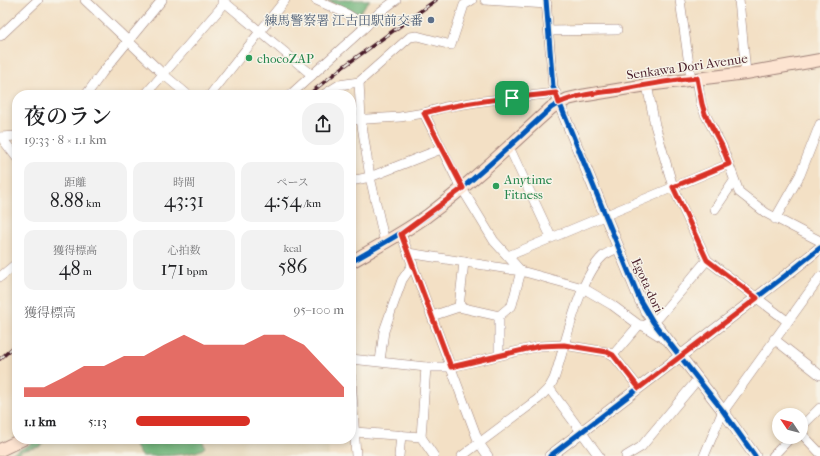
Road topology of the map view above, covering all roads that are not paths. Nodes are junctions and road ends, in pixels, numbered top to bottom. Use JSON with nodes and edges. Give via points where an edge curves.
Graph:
{"nodes":[{"id":1,"x":38,"y":0,"type":"edge"},
{"id":2,"x":85,"y":0,"type":"edge"},
{"id":3,"x":162,"y":0,"type":"edge"},
{"id":4,"x":285,"y":0,"type":"edge"},
{"id":5,"x":316,"y":0,"type":"edge"},
{"id":6,"x":396,"y":0,"type":"edge"},
{"id":7,"x":472,"y":0,"type":"edge"},
{"id":8,"x":485,"y":0,"type":"edge"},
{"id":9,"x":680,"y":0,"type":"edge"},
{"id":10,"x":739,"y":0,"type":"edge"},
{"id":11,"x":224,"y":2,"type":"edge"},
{"id":12,"x":547,"y":2,"type":"edge"},
{"id":13,"x":366,"y":26,"type":"junction"},
{"id":14,"x":617,"y":30,"type":"dead end"},
{"id":15,"x":549,"y":31,"type":"junction"},
{"id":16,"x":260,"y":32,"type":"junction"},
{"id":17,"x":0,"y":36,"type":"edge"},
{"id":18,"x":128,"y":41,"type":"junction"},
{"id":19,"x":820,"y":60,"type":"edge"},
{"id":20,"x":746,"y":73,"type":"junction"},
{"id":21,"x":163,"y":74,"type":"junction"},
{"id":22,"x":312,"y":75,"type":"junction"},
{"id":23,"x":694,"y":79,"type":"junction"},
{"id":24,"x":359,"y":82,"type":"junction"},
{"id":25,"x":647,"y":85,"type":"junction"},
{"id":26,"x":90,"y":90,"type":"edge"},
{"id":27,"x":149,"y":90,"type":"edge"},
{"id":28,"x":182,"y":90,"type":"edge"},
{"id":29,"x":214,"y":90,"type":"edge"},
{"id":30,"x":296,"y":90,"type":"edge"},
{"id":31,"x":331,"y":90,"type":"edge"},
{"id":32,"x":557,"y":98,"type":"junction"},
{"id":33,"x":424,"y":113,"type":"junction"},
{"id":34,"x":361,"y":119,"type":"junction"},
{"id":35,"x":356,"y":120,"type":"edge"},
{"id":36,"x":820,"y":124,"type":"edge"},
{"id":37,"x":12,"y":137,"type":"edge"},
{"id":38,"x":2,"y":140,"type":"edge"},
{"id":39,"x":509,"y":147,"type":"junction"},
{"id":40,"x":441,"y":149,"type":"junction"},
{"id":41,"x":12,"y":152,"type":"edge"},
{"id":42,"x":729,"y":164,"type":"junction"},
{"id":43,"x":370,"y":177,"type":"junction"},
{"id":44,"x":356,"y":180,"type":"edge"},
{"id":45,"x":734,"y":180,"type":"junction"},
{"id":46,"x":673,"y":187,"type":"junction"},
{"id":47,"x":463,"y":188,"type":"junction"},
{"id":48,"x":715,"y":209,"type":"dead end"},
{"id":49,"x":606,"y":216,"type":"junction"},
{"id":50,"x":775,"y":219,"type":"junction"},
{"id":51,"x":401,"y":234,"type":"junction"},
{"id":52,"x":551,"y":237,"type":"junction"},
{"id":53,"x":820,"y":241,"type":"edge"},
{"id":54,"x":385,"y":243,"type":"junction"},
{"id":55,"x":619,"y":247,"type":"junction"},
{"id":56,"x":820,"y":248,"type":"edge"},
{"id":57,"x":408,"y":253,"type":"junction"},
{"id":58,"x":508,"y":256,"type":"junction"},
{"id":59,"x":356,"y":259,"type":"edge"},
{"id":60,"x":707,"y":260,"type":"junction"},
{"id":61,"x":464,"y":262,"type":"junction"},
{"id":62,"x":412,"y":264,"type":"junction"},
{"id":63,"x":12,"y":267,"type":"edge"},
{"id":64,"x":521,"y":271,"type":"junction"},
{"id":65,"x":0,"y":277,"type":"edge"},
{"id":66,"x":819,"y":280,"type":"edge"},
{"id":67,"x":583,"y":288,"type":"junction"},
{"id":68,"x":757,"y":298,"type":"junction"},
{"id":69,"x":459,"y":307,"type":"junction"},
{"id":70,"x":432,"y":316,"type":"junction"},
{"id":71,"x":499,"y":316,"type":"junction"},
{"id":72,"x":787,"y":321,"type":"junction"},
{"id":73,"x":645,"y":324,"type":"junction"},
{"id":74,"x":774,"y":339,"type":"junction"},
{"id":75,"x":564,"y":345,"type":"junction"},
{"id":76,"x":499,"y":355,"type":"junction"},
{"id":77,"x":613,"y":355,"type":"junction"},
{"id":78,"x":681,"y":356,"type":"junction"},
{"id":79,"x":356,"y":360,"type":"edge"},
{"id":80,"x":380,"y":362,"type":"junction"},
{"id":81,"x":426,"y":367,"type":"junction"},
{"id":82,"x":451,"y":367,"type":"junction"},
{"id":83,"x":820,"y":375,"type":"edge"},
{"id":84,"x":698,"y":379,"type":"junction"},
{"id":85,"x":548,"y":388,"type":"junction"},
{"id":86,"x":639,"y":388,"type":"junction"},
{"id":87,"x":820,"y":408,"type":"edge"},
{"id":88,"x":723,"y":411,"type":"junction"},
{"id":89,"x":808,"y":420,"type":"edge"},
{"id":90,"x":356,"y":432,"type":"edge"},
{"id":91,"x":581,"y":432,"type":"junction"},
{"id":92,"x":401,"y":435,"type":"junction"},
{"id":93,"x":421,"y":437,"type":"junction"},
{"id":94,"x":808,"y":440,"type":"edge"},
{"id":95,"x":479,"y":443,"type":"junction"},
{"id":96,"x":13,"y":444,"type":"edge"},
{"id":97,"x":356,"y":444,"type":"edge"},
{"id":98,"x":784,"y":444,"type":"edge"},
{"id":99,"x":0,"y":450,"type":"edge"},
{"id":100,"x":820,"y":453,"type":"edge"},
{"id":101,"x":356,"y":456,"type":"edge"},
{"id":102,"x":399,"y":456,"type":"edge"},
{"id":103,"x":434,"y":456,"type":"edge"},
{"id":104,"x":462,"y":456,"type":"edge"},
{"id":105,"x":488,"y":456,"type":"edge"},
{"id":106,"x":550,"y":456,"type":"edge"},
{"id":107,"x":599,"y":456,"type":"edge"},
{"id":108,"x":626,"y":456,"type":"edge"},
{"id":109,"x":704,"y":456,"type":"edge"},
{"id":110,"x":755,"y":456,"type":"edge"},
{"id":111,"x":773,"y":456,"type":"edge"}],
"edges":[{"from":1,"to":17,"type":"street"},
{"from":2,"to":18,"type":"street"},
{"from":3,"to":18,"type":"street"},
{"from":4,"to":16,"type":"street"},
{"from":5,"to":13,"type":"street"},
{"from":6,"to":13,"type":"street"},
{"from":7,"to":24,"type":"street","via":[[464,5],[451,45],[417,36],[410,38]]},
{"from":8,"to":12,"type":"street"},
{"from":9,"to":23,"type":"street"},
{"from":10,"to":20,"type":"street"},
{"from":11,"to":16,"type":"street"},
{"from":11,"to":21,"type":"street"},
{"from":12,"to":15,"type":"street"},
{"from":13,"to":22,"type":"street"},
{"from":14,"to":15,"type":"street"},
{"from":15,"to":32,"type":"street","via":[[553,87]]},
{"from":16,"to":22,"type":"street"},
{"from":16,"to":29,"type":"street"},
{"from":18,"to":21,"type":"street"},
{"from":18,"to":26,"type":"street"},
{"from":19,"to":20,"type":"main road","name":"Senkawa Dori Avenue"},
{"from":20,"to":23,"type":"main road","name":"Senkawa Dori Avenue"},
{"from":21,"to":27,"type":"street"},
{"from":21,"to":28,"type":"street"},
{"from":22,"to":30,"type":"street"},
{"from":23,"to":25,"type":"main road","name":"Senkawa Dori Avenue"},
{"from":23,"to":42,"type":"street","via":[[705,114]]},
{"from":24,"to":31,"type":"street","via":[[339,85]]},
{"from":24,"to":34,"type":"street"},
{"from":25,"to":32,"type":"main road","name":"Senkawa Dori Avenue","via":[[568,99]]},
{"from":25,"to":46,"type":"street","via":[[655,125]]},
{"from":32,"to":33,"type":"street","via":[[483,101]]},
{"from":32,"to":39,"type":"main road","name":"Senkawa Dori Avenue","via":[[551,108]]},
{"from":32,"to":49,"type":"street","name":"Egota-dori"},
{"from":33,"to":34,"type":"street"},
{"from":33,"to":40,"type":"street"},
{"from":34,"to":35,"type":"street"},
{"from":34,"to":43,"type":"street"},
{"from":36,"to":50,"type":"street","via":[[800,175]]},
{"from":37,"to":38,"type":"street"},
{"from":38,"to":41,"type":"street"},
{"from":39,"to":47,"type":"main road","name":"Senkawa Dori Avenue"},
{"from":39,"to":52,"type":"street"},
{"from":40,"to":43,"type":"street"},
{"from":40,"to":47,"type":"street"},
{"from":42,"to":45,"type":"street"},
{"from":42,"to":46,"type":"street"},
{"from":43,"to":44,"type":"street"},
{"from":43,"to":54,"type":"street"},
{"from":45,"to":48,"type":"street"},
{"from":45,"to":50,"type":"street","via":[[739,192]]},
{"from":46,"to":49,"type":"street"},
{"from":46,"to":60,"type":"street"},
{"from":47,"to":51,"type":"main road","name":"Senkawa Dori Avenue"},
{"from":47,"to":58,"type":"street","via":[[494,241]]},
{"from":49,"to":52,"type":"street"},
{"from":49,"to":55,"type":"street","name":"Egota-dori"},
{"from":50,"to":53,"type":"street"},
{"from":51,"to":54,"type":"main road","name":"Senkawa Dori Avenue"},
{"from":51,"to":57,"type":"street"},
{"from":52,"to":58,"type":"street"},
{"from":54,"to":59,"type":"main road","name":"Senkawa Dori Avenue"},
{"from":55,"to":67,"type":"street","via":[[603,256],[592,269]]},
{"from":55,"to":73,"type":"street","name":"Egota-dori","via":[[640,300]]},
{"from":56,"to":68,"type":"street"},
{"from":57,"to":61,"type":"street"},
{"from":57,"to":62,"type":"street"},
{"from":58,"to":64,"type":"street"},
{"from":60,"to":68,"type":"street"},
{"from":60,"to":73,"type":"street","via":[[659,317]]},
{"from":61,"to":64,"type":"street"},
{"from":61,"to":69,"type":"street"},
{"from":62,"to":70,"type":"street"},
{"from":62,"to":80,"type":"street","via":[[402,280],[384,331]]},
{"from":63,"to":65,"type":"street"},
{"from":64,"to":67,"type":"street"},
{"from":64,"to":71,"type":"street","via":[[512,305]]},
{"from":66,"to":72,"type":"street"},
{"from":67,"to":73,"type":"street"},
{"from":67,"to":75,"type":"street"},
{"from":68,"to":72,"type":"street"},
{"from":68,"to":78,"type":"street"},
{"from":69,"to":70,"type":"street"},
{"from":69,"to":71,"type":"street"},
{"from":70,"to":82,"type":"street"},
{"from":71,"to":76,"type":"street"},
{"from":72,"to":74,"type":"street"},
{"from":73,"to":77,"type":"street"},
{"from":73,"to":78,"type":"street","name":"Egota-dori","via":[[668,341]]},
{"from":74,"to":83,"type":"street"},
{"from":74,"to":88,"type":"street"},
{"from":75,"to":76,"type":"street","via":[[540,346]]},
{"from":75,"to":77,"type":"street"},
{"from":75,"to":85,"type":"street","via":[[554,379]]},
{"from":76,"to":82,"type":"street"},
{"from":77,"to":86,"type":"street"},
{"from":78,"to":84,"type":"street","name":"Egota-dori"},
{"from":78,"to":86,"type":"street"},
{"from":79,"to":80,"type":"street"},
{"from":80,"to":81,"type":"street"},
{"from":81,"to":82,"type":"street"},
{"from":81,"to":93,"type":"street"},
{"from":82,"to":95,"type":"street"},
{"from":84,"to":88,"type":"street","name":"Egota-dori"},
{"from":84,"to":108,"type":"street","via":[[642,447]]},
{"from":85,"to":91,"type":"street"},
{"from":85,"to":95,"type":"street","via":[[538,399]]},
{"from":86,"to":91,"type":"street"},
{"from":87,"to":89,"type":"street"},
{"from":88,"to":109,"type":"street"},
{"from":88,"to":110,"type":"street","name":"Egota-dori"},
{"from":90,"to":92,"type":"street"},
{"from":91,"to":106,"type":"street"},
{"from":91,"to":107,"type":"street"},
{"from":92,"to":93,"type":"street"},
{"from":92,"to":102,"type":"street"},
{"from":93,"to":103,"type":"street"},
{"from":94,"to":100,"type":"street"},
{"from":95,"to":104,"type":"street"},
{"from":95,"to":105,"type":"street"},
{"from":96,"to":99,"type":"main road"},
{"from":97,"to":101,"type":"street"},
{"from":98,"to":111,"type":"street"}]}
